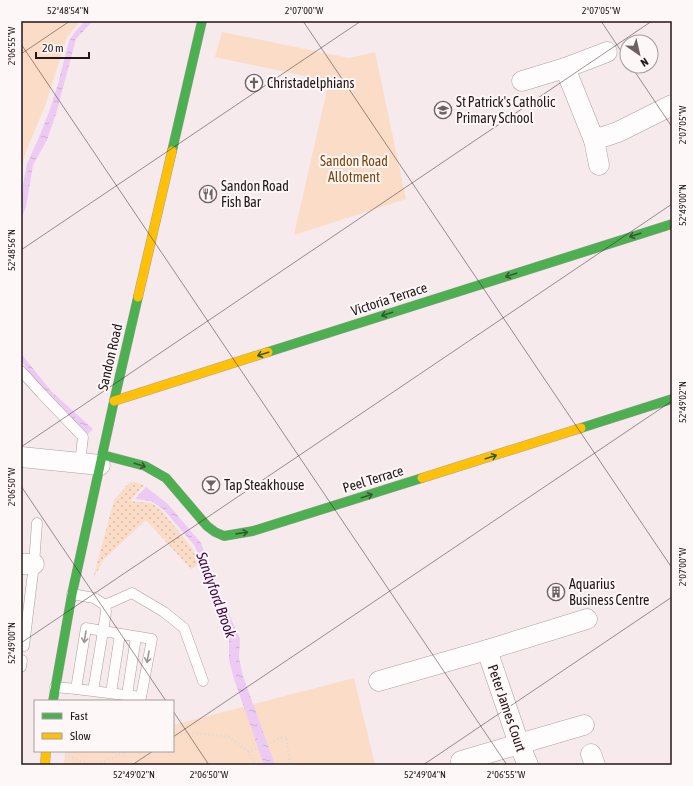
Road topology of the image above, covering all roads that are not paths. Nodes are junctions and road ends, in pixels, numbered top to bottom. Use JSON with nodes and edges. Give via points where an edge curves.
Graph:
{"nodes":[{"id":1,"x":202,"y":21,"type":"edge"},
{"id":2,"x":608,"y":52,"type":"dead end"},
{"id":3,"x":565,"y":68,"type":"junction"},
{"id":4,"x":522,"y":81,"type":"dead end"},
{"id":5,"x":672,"y":105,"type":"edge"},
{"id":6,"x":594,"y":140,"type":"junction"},
{"id":7,"x":598,"y":165,"type":"dead end"},
{"id":8,"x":672,"y":224,"type":"edge"},
{"id":9,"x":21,"y":371,"type":"edge"},
{"id":10,"x":672,"y":399,"type":"edge"},
{"id":11,"x":114,"y":401,"type":"junction"},
{"id":12,"x":21,"y":457,"type":"edge"},
{"id":13,"x":102,"y":460,"type":"junction"},
{"id":14,"x":80,"y":463,"type":"junction"},
{"id":15,"x":37,"y":523,"type":"dead end"},
{"id":16,"x":27,"y":564,"type":"edge"},
{"id":17,"x":72,"y":594,"type":"junction"},
{"id":18,"x":105,"y":605,"type":"junction"},
{"id":19,"x":587,"y":619,"type":"dead end"},
{"id":20,"x":104,"y":631,"type":"junction"},
{"id":21,"x":120,"y":634,"type":"junction"},
{"id":22,"x":136,"y":637,"type":"junction"},
{"id":23,"x":24,"y":646,"type":"dead end"},
{"id":24,"x":487,"y":650,"type":"junction"},
{"id":25,"x":203,"y":681,"type":"dead end"},
{"id":26,"x":379,"y":681,"type":"dead end"},
{"id":27,"x":55,"y":687,"type":"junction"},
{"id":28,"x":76,"y":689,"type":"junction"},
{"id":29,"x":111,"y":693,"type":"junction"},
{"id":30,"x":91,"y":694,"type":"edge"},
{"id":31,"x":127,"y":695,"type":"junction"},
{"id":32,"x":141,"y":699,"type":"edge"},
{"id":33,"x":53,"y":700,"type":"edge"},
{"id":34,"x":584,"y":725,"type":"dead end"},
{"id":35,"x":519,"y":744,"type":"junction"},
{"id":36,"x":46,"y":752,"type":"edge"},
{"id":37,"x":461,"y":761,"type":"dead end"},
{"id":38,"x":45,"y":765,"type":"edge"},
{"id":39,"x":528,"y":765,"type":"edge"}],
"edges":[{"from":1,"to":11,"type":"street","name":"Sandon Road"},
{"from":2,"to":3,"type":"street"},
{"from":3,"to":4,"type":"street"},
{"from":3,"to":6,"type":"street"},
{"from":5,"to":6,"type":"street","via":[[618,132]]},
{"from":6,"to":7,"type":"street"},
{"from":8,"to":11,"type":"street","name":"Victoria Terrace","one_way":true},
{"from":9,"to":14,"type":"lane","via":[[83,437]]},
{"from":13,"to":10,"type":"street","name":"Peel Terrace","one_way":true,"via":[[145,466],[166,478],[207,526],[224,536],[253,531]]},
{"from":11,"to":13,"type":"street","name":"Sandon Road"},
{"from":12,"to":14,"type":"street"},
{"from":13,"to":14,"type":"street"},
{"from":13,"to":17,"type":"street","name":"Sandon Road"},
{"from":15,"to":16,"type":"lane"},
{"from":16,"to":23,"type":"lane"},
{"from":17,"to":18,"type":"lane","via":[[94,598]]},
{"from":17,"to":27,"type":"street","name":"Sandon Road"},
{"from":18,"to":20,"type":"lane"},
{"from":18,"to":25,"type":"lane","via":[[132,592],[164,612],[184,628]]},
{"from":19,"to":24,"type":"street"},
{"from":20,"to":21,"type":"lane"},
{"from":20,"to":28,"type":"lane","one_way":true,"via":[[86,628]]},
{"from":20,"to":30,"type":"lane"},
{"from":21,"to":22,"type":"lane"},
{"from":21,"to":29,"type":"lane"},
{"from":22,"to":31,"type":"lane"},
{"from":22,"to":32,"type":"lane","one_way":true,"via":[[152,639]]},
{"from":24,"to":26,"type":"street"},
{"from":24,"to":35,"type":"street","name":"Peter James Court"},
{"from":27,"to":28,"type":"lane"},
{"from":27,"to":33,"type":"street","name":"Sandon Road"},
{"from":28,"to":30,"type":"lane"},
{"from":29,"to":30,"type":"lane"},
{"from":29,"to":31,"type":"lane"},
{"from":31,"to":32,"type":"lane"},
{"from":34,"to":35,"type":"street"},
{"from":35,"to":37,"type":"street"},
{"from":35,"to":39,"type":"street","name":"Peter James Court"},
{"from":36,"to":38,"type":"street"}]}
